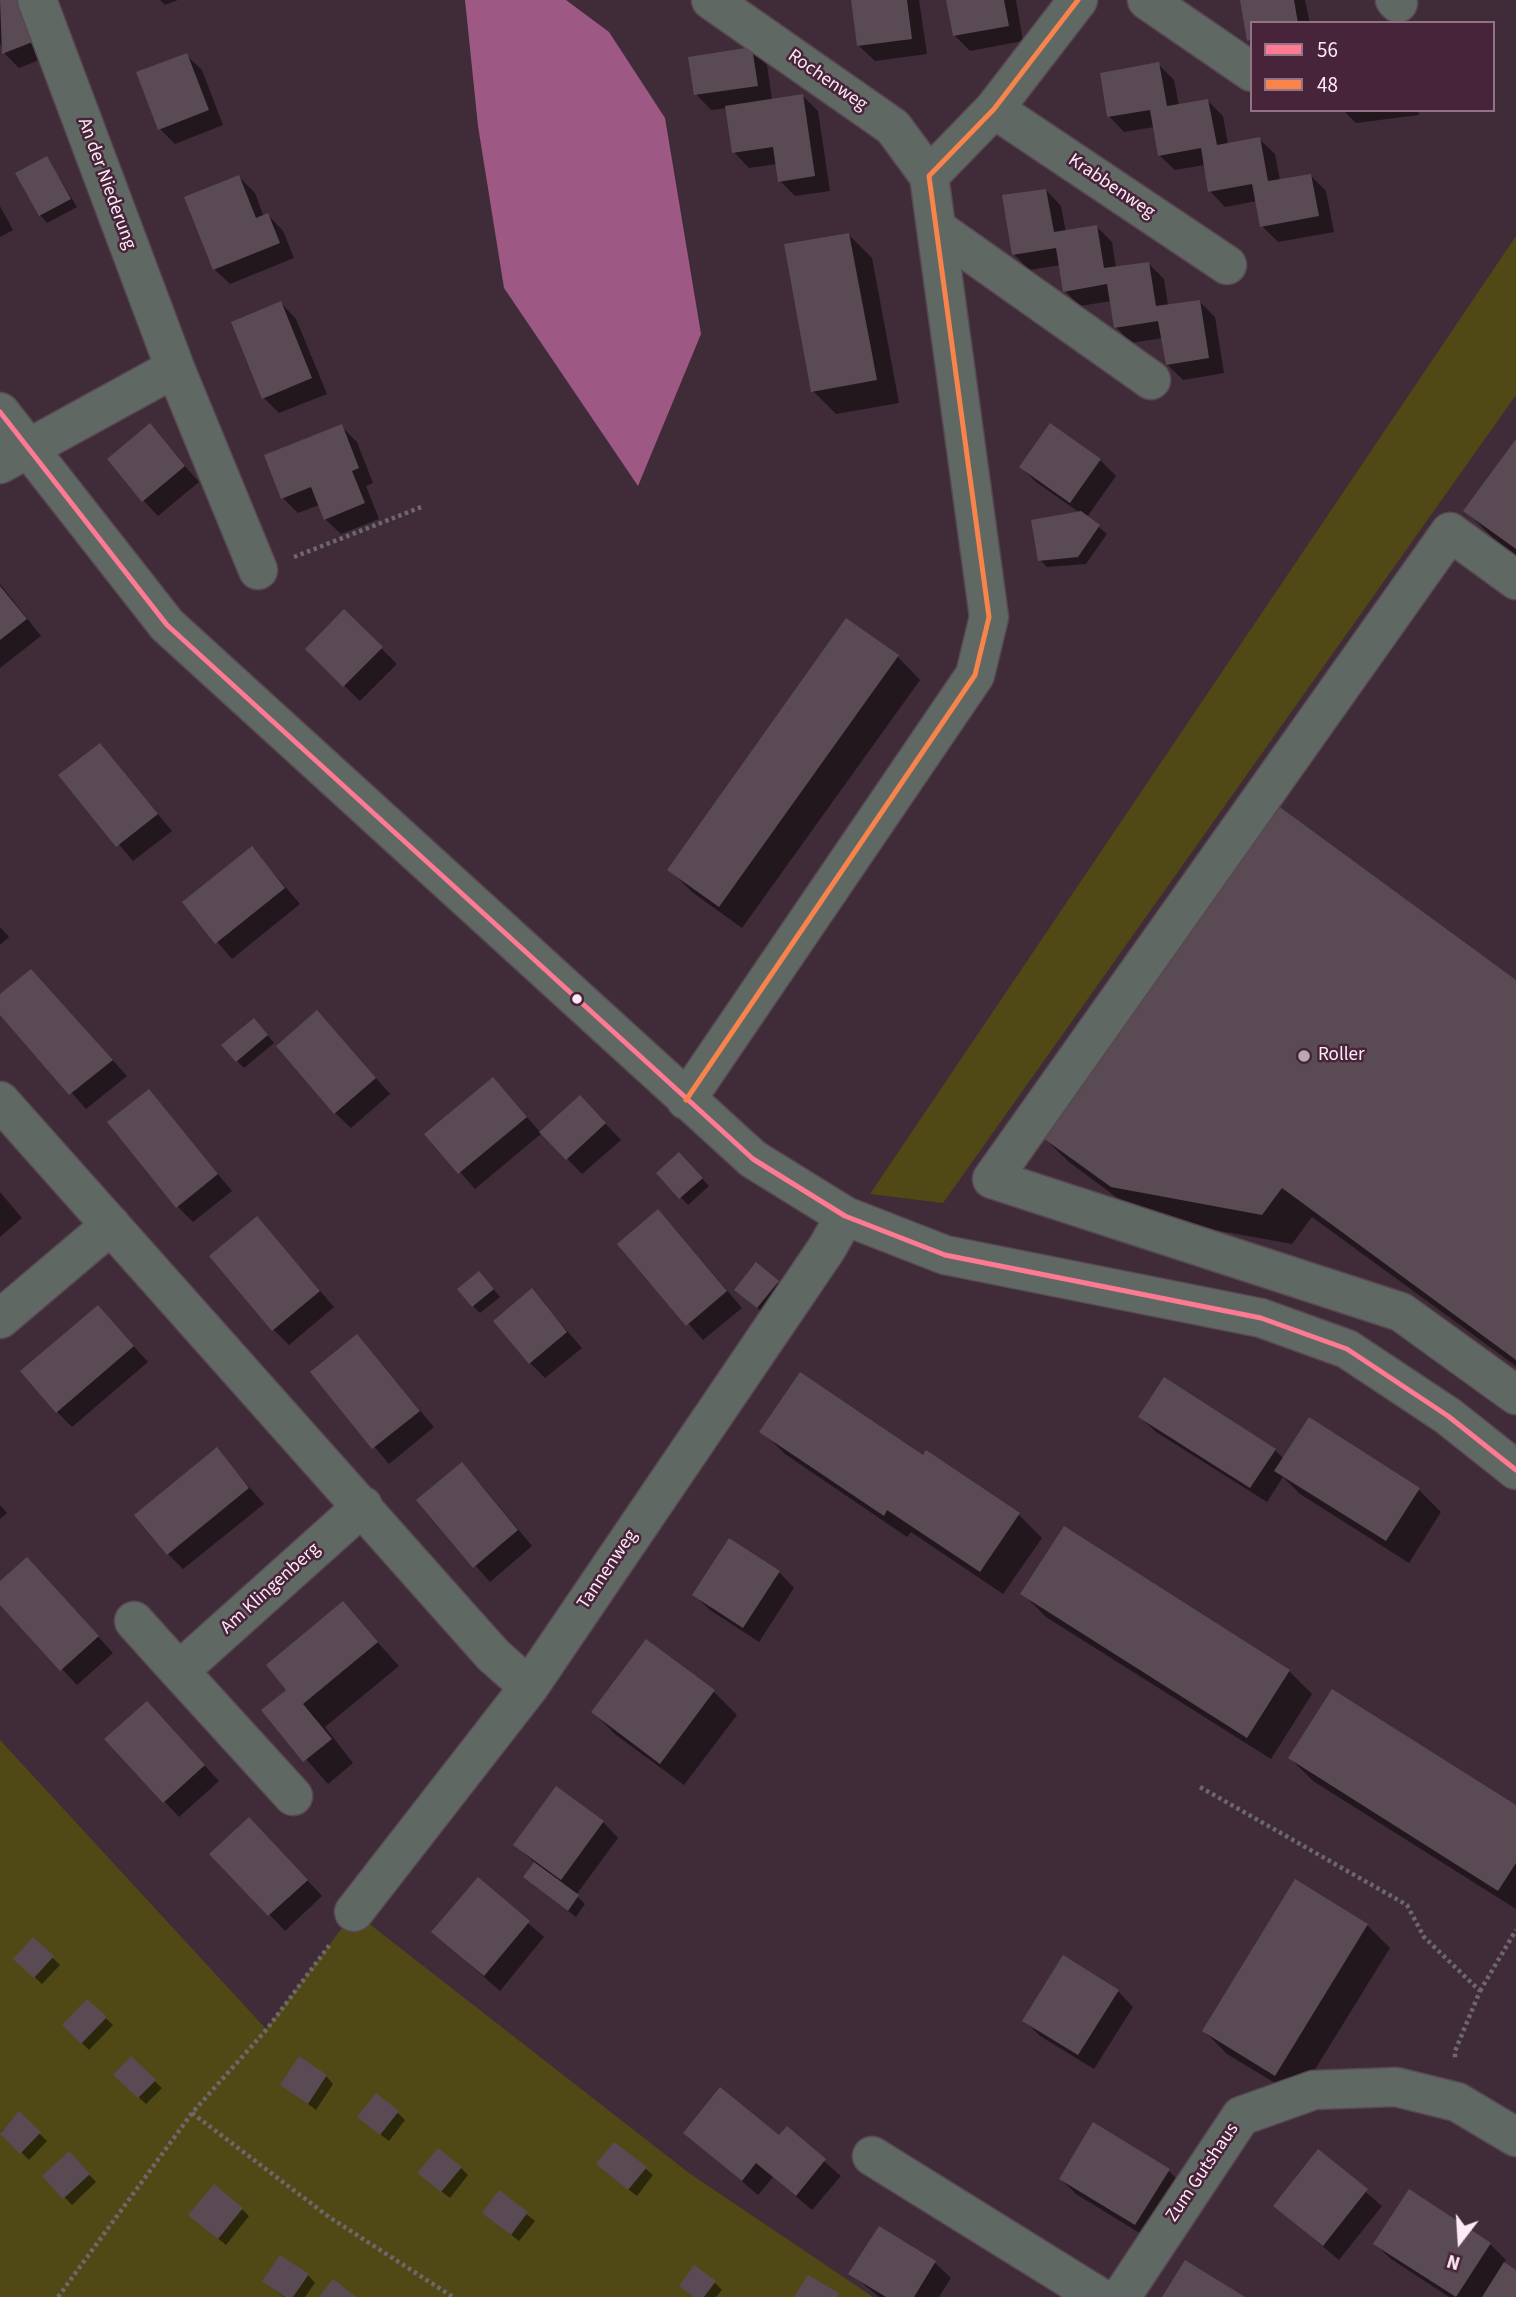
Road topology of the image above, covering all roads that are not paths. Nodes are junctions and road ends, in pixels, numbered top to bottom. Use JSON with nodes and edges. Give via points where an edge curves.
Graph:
{"nodes":[{"id":1,"x":37,"y":0,"type":"edge"},
{"id":2,"x":710,"y":0,"type":"edge"},
{"id":3,"x":1078,"y":0,"type":"edge"},
{"id":4,"x":1147,"y":0,"type":"edge"},
{"id":5,"x":1250,"y":71,"type":"edge"},
{"id":6,"x":994,"y":109,"type":"junction"},
{"id":7,"x":929,"y":177,"type":"junction"},
{"id":8,"x":936,"y":228,"type":"junction"},
{"id":9,"x":1227,"y":265,"type":"dead end"},
{"id":10,"x":175,"y":368,"type":"junction"},
{"id":11,"x":1151,"y":380,"type":"dead end"},
{"id":12,"x":0,"y":412,"type":"edge"},
{"id":13,"x":14,"y":457,"type":"edge"},
{"id":14,"x":258,"y":570,"type":"road end"},
{"id":15,"x":1516,"y":580,"type":"edge"},
{"id":16,"x":686,"y":1100,"type":"junction"},
{"id":17,"x":0,"y":1101,"type":"edge"},
{"id":18,"x":845,"y":1216,"type":"junction"},
{"id":19,"x":111,"y":1225,"type":"junction"},
{"id":20,"x":0,"y":1319,"type":"edge"},
{"id":21,"x":1516,"y":1395,"type":"edge"},
{"id":22,"x":1516,"y":1470,"type":"edge"},
{"id":23,"x":362,"y":1506,"type":"junction"},
{"id":24,"x":134,"y":1621,"type":"dead end"},
{"id":25,"x":179,"y":1671,"type":"junction"},
{"id":26,"x":529,"y":1687,"type":"junction"},
{"id":27,"x":293,"y":1796,"type":"dead end"},
{"id":28,"x":354,"y":1912,"type":"road end"},
{"id":29,"x":1516,"y":2137,"type":"edge"},
{"id":30,"x":872,"y":2156,"type":"dead end"},
{"id":31,"x":1099,"y":2297,"type":"edge"},
{"id":32,"x":1121,"y":2297,"type":"edge"}],
"edges":[{"from":1,"to":10,"type":"street","name":"An der Niederung"},
{"from":2,"to":7,"type":"street","name":"Rochenweg","via":[[893,127]]},
{"from":3,"to":6,"type":"street"},
{"from":4,"to":5,"type":"street"},
{"from":6,"to":7,"type":"street"},
{"from":6,"to":9,"type":"street","name":"Krabbenweg"},
{"from":7,"to":8,"type":"street"},
{"from":8,"to":11,"type":"street"},
{"from":8,"to":16,"type":"street","via":[[989,617],[975,675]]},
{"from":10,"to":13,"type":"street"},
{"from":10,"to":14,"type":"street","name":"An der Niederung"},
{"from":12,"to":13,"type":"street"},
{"from":13,"to":16,"type":"street","via":[[167,625]]},
{"from":15,"to":21,"type":"street","via":[[1450,532],[992,1179],[1401,1312]]},
{"from":16,"to":18,"type":"street","via":[[752,1159]]},
{"from":17,"to":19,"type":"street"},
{"from":18,"to":22,"type":"street","via":[[946,1255],[1262,1318],[1348,1349],[1448,1416]]},
{"from":18,"to":26,"type":"street","name":"Tannenweg"},
{"from":19,"to":20,"type":"street"},
{"from":19,"to":23,"type":"street"},
{"from":23,"to":25,"type":"street","name":"Am Klingenberg"},
{"from":23,"to":26,"type":"street","via":[[493,1655]]},
{"from":24,"to":25,"type":"street"},
{"from":25,"to":27,"type":"street"},
{"from":26,"to":28,"type":"street","name":"Tannenweg"},
{"from":29,"to":32,"type":"street","name":"Zum Gutshaus","via":[[1457,2102],[1396,2087],[1314,2090],[1241,2116]]},
{"from":30,"to":31,"type":"street"}]}
